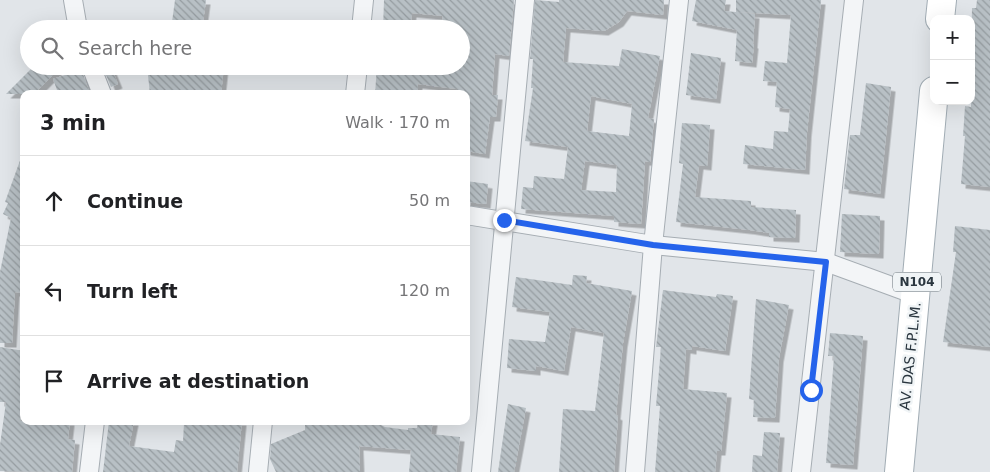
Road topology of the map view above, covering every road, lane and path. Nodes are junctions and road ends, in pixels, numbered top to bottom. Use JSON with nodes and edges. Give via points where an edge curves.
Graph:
{"nodes":[{"id":1,"x":73,"y":0,"type":"edge"},
{"id":2,"x":364,"y":0,"type":"edge"},
{"id":3,"x":525,"y":0,"type":"edge"},
{"id":4,"x":679,"y":0,"type":"edge"},
{"id":5,"x":854,"y":0,"type":"edge"},
{"id":6,"x":942,"y":0,"type":"edge"},
{"id":7,"x":940,"y":15,"type":"edge"},
{"id":8,"x":76,"y":20,"type":"edge"},
{"id":9,"x":362,"y":20,"type":"edge"},
{"id":10,"x":95,"y":75,"type":"edge"},
{"id":11,"x":357,"y":75,"type":"edge"},
{"id":12,"x":100,"y":90,"type":"edge"},
{"id":13,"x":355,"y":90,"type":"edge"},
{"id":14,"x":933,"y":105,"type":"edge"},
{"id":15,"x":470,"y":216,"type":"edge"},
{"id":16,"x":504,"y":220,"type":"junction"},
{"id":17,"x":653,"y":245,"type":"junction"},
{"id":18,"x":826,"y":262,"type":"junction"},
{"id":19,"x":916,"y":295,"type":"junction"},
{"id":20,"x":95,"y":425,"type":"edge"},
{"id":21,"x":264,"y":425,"type":"edge"},
{"id":22,"x":89,"y":472,"type":"edge"},
{"id":23,"x":258,"y":472,"type":"edge"},
{"id":24,"x":481,"y":472,"type":"edge"},
{"id":25,"x":635,"y":472,"type":"edge"},
{"id":26,"x":801,"y":472,"type":"edge"},
{"id":27,"x":898,"y":472,"type":"edge"}],
"edges":[{"from":1,"to":8,"type":"street"},
{"from":2,"to":9,"type":"street"},
{"from":3,"to":16,"type":"street"},
{"from":4,"to":17,"type":"street"},
{"from":5,"to":18,"type":"street"},
{"from":6,"to":7,"type":"main road"},
{"from":10,"to":12,"type":"street"},
{"from":11,"to":13,"type":"street"},
{"from":14,"to":19,"type":"main road","name":"AV. DAS F.P.L.M.","number":"N104"},
{"from":15,"to":16,"type":"street"},
{"from":16,"to":17,"type":"street"},
{"from":16,"to":24,"type":"street"},
{"from":17,"to":18,"type":"street"},
{"from":17,"to":25,"type":"street"},
{"from":18,"to":19,"type":"street"},
{"from":18,"to":26,"type":"street"},
{"from":19,"to":27,"type":"main road","name":"AV. DAS F.P.L.M.","number":"N104"},
{"from":20,"to":22,"type":"street"},
{"from":21,"to":23,"type":"street"}]}
